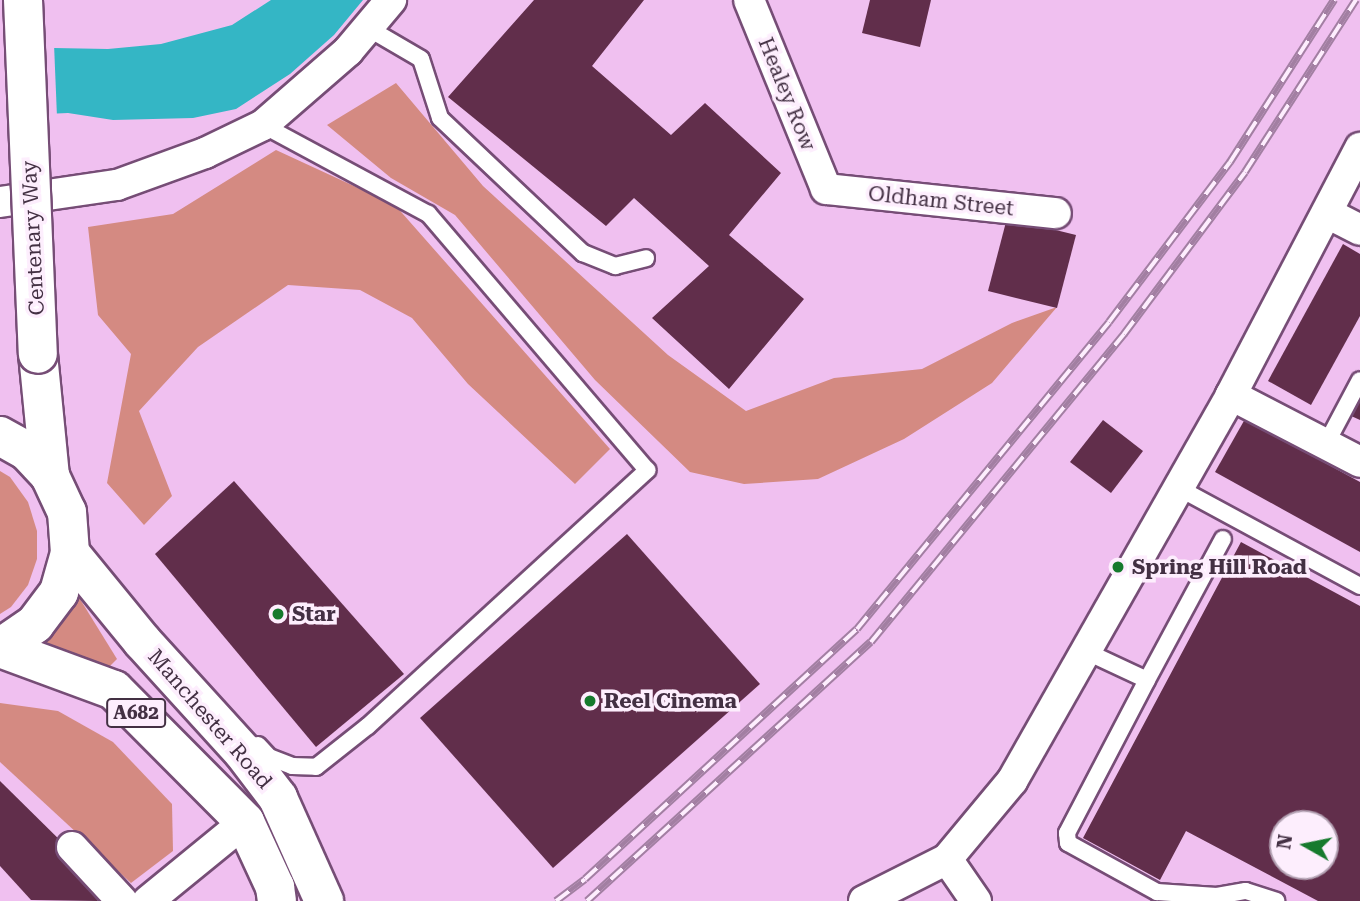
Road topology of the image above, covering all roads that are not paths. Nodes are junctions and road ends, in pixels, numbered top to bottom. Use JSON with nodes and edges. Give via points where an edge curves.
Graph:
{"nodes":[{"id":1,"x":23,"y":0,"type":"edge"},
{"id":2,"x":391,"y":0,"type":"edge"},
{"id":3,"x":749,"y":0,"type":"edge"},
{"id":4,"x":368,"y":28,"type":"junction"},
{"id":5,"x":263,"y":125,"type":"junction"},
{"id":6,"x":1360,"y":148,"type":"edge"},
{"id":7,"x":826,"y":189,"type":"joint"},
{"id":8,"x":0,"y":202,"type":"edge"},
{"id":9,"x":1056,"y":213,"type":"dead end"},
{"id":10,"x":1327,"y":213,"type":"junction"},
{"id":11,"x":1360,"y":230,"type":"edge"},
{"id":12,"x":646,"y":258,"type":"dead end"},
{"id":13,"x":1360,"y":380,"type":"edge"},
{"id":14,"x":1231,"y":395,"type":"junction"},
{"id":15,"x":0,"y":436,"type":"edge"},
{"id":16,"x":1326,"y":444,"type":"junction"},
{"id":17,"x":1360,"y":462,"type":"edge"},
{"id":18,"x":50,"y":476,"type":"junction"},
{"id":19,"x":1177,"y":487,"type":"junction"},
{"id":20,"x":1223,"y":539,"type":"dead end"},
{"id":21,"x":70,"y":553,"type":"junction"},
{"id":22,"x":1360,"y":586,"type":"edge"},
{"id":23,"x":0,"y":648,"type":"edge"},
{"id":24,"x":1085,"y":651,"type":"junction"},
{"id":25,"x":1147,"y":680,"type":"junction"},
{"id":26,"x":226,"y":708,"type":"dead end"},
{"id":27,"x":245,"y":822,"type":"junction"},
{"id":28,"x":72,"y":847,"type":"dead end"},
{"id":29,"x":947,"y":859,"type":"junction"},
{"id":30,"x":122,"y":901,"type":"edge"},
{"id":31,"x":148,"y":901,"type":"edge"},
{"id":32,"x":277,"y":901,"type":"edge"},
{"id":33,"x":324,"y":901,"type":"edge"},
{"id":34,"x":864,"y":901,"type":"edge"},
{"id":35,"x":976,"y":901,"type":"edge"},
{"id":36,"x":1276,"y":901,"type":"edge"}],
"edges":[{"from":1,"to":18,"type":"main road","name":"Centenary Way","number":"A682","bridge":true,"via":[[38,354]]},
{"from":2,"to":4,"type":"street"},
{"from":3,"to":7,"type":"street","name":"Healey Row"},
{"from":4,"to":5,"type":"street","via":[[339,60]]},
{"from":4,"to":12,"type":"lane","via":[[421,59],[440,118],[583,253],[615,266]]},
{"from":5,"to":8,"type":"street","via":[[205,153],[117,185]]},
{"from":5,"to":26,"type":"lane","via":[[428,214],[647,470],[368,726],[316,767],[292,766],[269,757]]},
{"from":6,"to":10,"type":"street"},
{"from":7,"to":9,"type":"street","name":"Oldham Street"},
{"from":10,"to":11,"type":"street"},
{"from":10,"to":14,"type":"street"},
{"from":13,"to":16,"type":"lane"},
{"from":14,"to":16,"type":"street"},
{"from":14,"to":19,"type":"street"},
{"from":15,"to":18,"type":"main road","name":"Manchester Road","number":"A682","via":[[27,451]]},
{"from":16,"to":17,"type":"street"},
{"from":18,"to":21,"type":"main road","name":"Manchester Road","number":"A682","via":[[66,512]]},
{"from":19,"to":22,"type":"lane"},
{"from":19,"to":24,"type":"street"},
{"from":20,"to":25,"type":"lane"},
{"from":21,"to":23,"type":"main road","name":"Manchester Road","number":"A682","via":[[59,592],[35,624]]},
{"from":21,"to":33,"type":"main road","name":"Manchester Road","number":"A682","via":[[184,674],[278,798]]},
{"from":23,"to":27,"type":"main road","name":"Manchester Road","number":"A682","via":[[114,690]]},
{"from":24,"to":25,"type":"lane"},
{"from":24,"to":29,"type":"street","via":[[1012,781]]},
{"from":25,"to":36,"type":"lane","via":[[1067,833],[1068,843],[1157,892],[1217,896],[1246,891]]},
{"from":27,"to":31,"type":"street"},
{"from":27,"to":32,"type":"main road","name":"Manchester Road","number":"A682"},
{"from":28,"to":30,"type":"street"},
{"from":29,"to":34,"type":"street"},
{"from":29,"to":35,"type":"street"}]}
